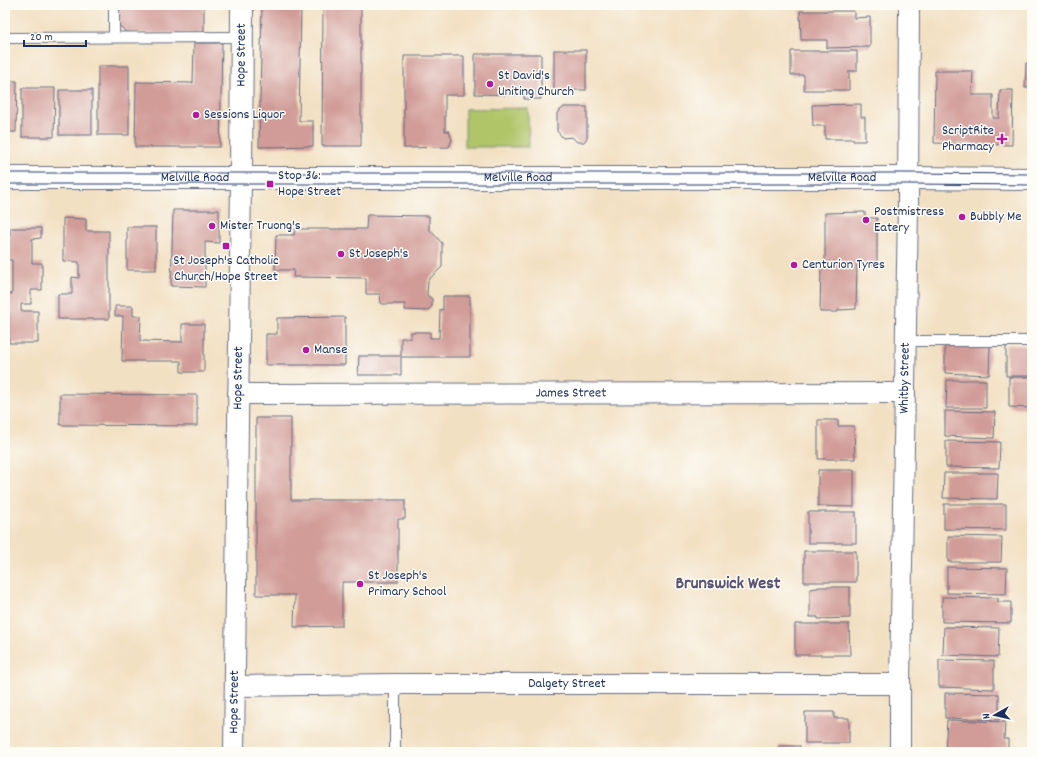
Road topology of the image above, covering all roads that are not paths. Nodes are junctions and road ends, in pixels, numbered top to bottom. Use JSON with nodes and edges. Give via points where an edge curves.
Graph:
{"nodes":[{"id":1,"x":114,"y":5,"type":"edge"},
{"id":2,"x":242,"y":5,"type":"edge"},
{"id":3,"x":909,"y":5,"type":"edge"},
{"id":4,"x":114,"y":37,"type":"junction"},
{"id":5,"x":242,"y":37,"type":"junction"},
{"id":6,"x":5,"y":38,"type":"edge"},
{"id":7,"x":5,"y":178,"type":"edge"},
{"id":8,"x":241,"y":178,"type":"junction"},
{"id":9,"x":908,"y":178,"type":"junction"},
{"id":10,"x":1032,"y":179,"type":"edge"},
{"id":11,"x":906,"y":341,"type":"junction"},
{"id":12,"x":1032,"y":341,"type":"edge"},
{"id":13,"x":905,"y":393,"type":"junction"},
{"id":14,"x":238,"y":394,"type":"junction"},
{"id":15,"x":395,"y":684,"type":"junction"},
{"id":16,"x":900,"y":684,"type":"junction"},
{"id":17,"x":234,"y":686,"type":"junction"},
{"id":18,"x":234,"y":752,"type":"edge"},
{"id":19,"x":395,"y":752,"type":"edge"},
{"id":20,"x":900,"y":752,"type":"edge"}],
"edges":[{"from":1,"to":4,"type":"lane"},
{"from":2,"to":5,"type":"main road","name":"Hope Street"},
{"from":3,"to":9,"type":"street","name":"Whitby Street"},
{"from":4,"to":5,"type":"lane"},
{"from":4,"to":6,"type":"lane"},
{"from":5,"to":8,"type":"main road","name":"Hope Street"},
{"from":7,"to":8,"type":"main road","name":"Melville Road"},
{"from":8,"to":9,"type":"main road","name":"Melville Road"},
{"from":8,"to":14,"type":"street","name":"Hope Street"},
{"from":9,"to":10,"type":"main road","name":"Melville Road"},
{"from":9,"to":11,"type":"street","name":"Whitby Street"},
{"from":11,"to":12,"type":"lane"},
{"from":11,"to":13,"type":"street","name":"Whitby Street"},
{"from":13,"to":14,"type":"street","name":"James Street"},
{"from":13,"to":16,"type":"street","name":"Whitby Street"},
{"from":14,"to":17,"type":"street","name":"Hope Street"},
{"from":15,"to":16,"type":"street","name":"Dalgety Street"},
{"from":15,"to":17,"type":"street","name":"Dalgety Street"},
{"from":15,"to":19,"type":"lane"},
{"from":16,"to":20,"type":"street","name":"Whitby Street"},
{"from":17,"to":18,"type":"street","name":"Hope Street"}]}
